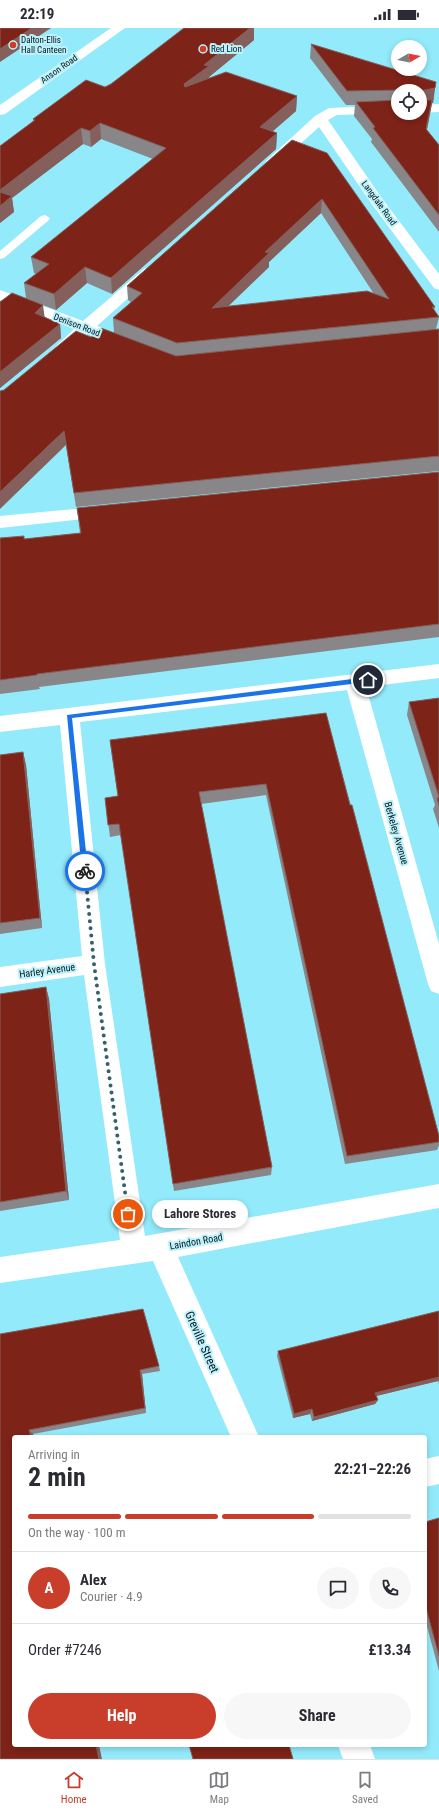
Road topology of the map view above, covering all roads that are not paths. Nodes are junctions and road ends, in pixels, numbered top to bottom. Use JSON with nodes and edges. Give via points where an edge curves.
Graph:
{"nodes":[{"id":1,"x":119,"y":28,"type":"edge"},
{"id":2,"x":439,"y":108,"type":"edge"},
{"id":3,"x":427,"y":109,"type":"edge"},
{"id":4,"x":391,"y":110,"type":"edge"},
{"id":5,"x":0,"y":111,"type":"edge"},
{"id":6,"x":320,"y":119,"type":"junction"},
{"id":7,"x":262,"y":172,"type":"edge"},
{"id":8,"x":45,"y":218,"type":"dead end"},
{"id":9,"x":0,"y":256,"type":"edge"},
{"id":10,"x":162,"y":261,"type":"edge"},
{"id":11,"x":439,"y":284,"type":"edge"},
{"id":12,"x":0,"y":295,"type":"edge"},
{"id":13,"x":86,"y":328,"type":"junction"},
{"id":14,"x":111,"y":338,"type":"edge"},
{"id":15,"x":48,"y":360,"type":"edge"},
{"id":16,"x":126,"y":510,"type":"edge"},
{"id":17,"x":0,"y":522,"type":"edge"},
{"id":18,"x":439,"y":671,"type":"edge"},
{"id":19,"x":354,"y":682,"type":"junction"},
{"id":20,"x":69,"y":716,"type":"junction"},
{"id":21,"x":0,"y":724,"type":"edge"},
{"id":22,"x":94,"y":964,"type":"junction"},
{"id":23,"x":0,"y":977,"type":"edge"},
{"id":24,"x":439,"y":984,"type":"edge"},
{"id":25,"x":439,"y":1196,"type":"edge"},
{"id":26,"x":160,"y":1247,"type":"junction"},
{"id":27,"x":134,"y":1251,"type":"junction"},
{"id":28,"x":0,"y":1270,"type":"edge"},
{"id":29,"x":244,"y":1435,"type":"edge"},
{"id":30,"x":439,"y":1470,"type":"edge"},
{"id":31,"x":427,"y":1473,"type":"edge"},
{"id":32,"x":355,"y":1747,"type":"edge"},
{"id":33,"x":359,"y":1759,"type":"edge"}],
"edges":[{"from":1,"to":5,"type":"main road","name":"Anson Road"},
{"from":2,"to":3,"type":"main road"},
{"from":4,"to":6,"type":"main road","via":[[334,111]]},
{"from":6,"to":7,"type":"main road"},
{"from":6,"to":11,"type":"main road","name":"Langdale Road"},
{"from":8,"to":9,"type":"lane"},
{"from":10,"to":13,"type":"main road"},
{"from":12,"to":13,"type":"main road","name":"Denison Road"},
{"from":13,"to":14,"type":"main road","name":"Denison Road"},
{"from":13,"to":15,"type":"main road"},
{"from":16,"to":17,"type":"main road"},
{"from":18,"to":19,"type":"main road"},
{"from":19,"to":20,"type":"main road"},
{"from":19,"to":24,"type":"main road","name":"Berkeley Avenue"},
{"from":20,"to":21,"type":"main road"},
{"from":20,"to":22,"type":"main road"},
{"from":22,"to":23,"type":"main road","name":"Harley Avenue"},
{"from":22,"to":27,"type":"main road"},
{"from":25,"to":26,"type":"main road","name":"Laindon Road"},
{"from":26,"to":27,"type":"main road","name":"Laindon Road"},
{"from":26,"to":29,"type":"main road","name":"Greville Street"},
{"from":27,"to":28,"type":"main road","name":"Laindon Road"},
{"from":30,"to":31,"type":"main road"},
{"from":32,"to":33,"type":"main road"}]}
